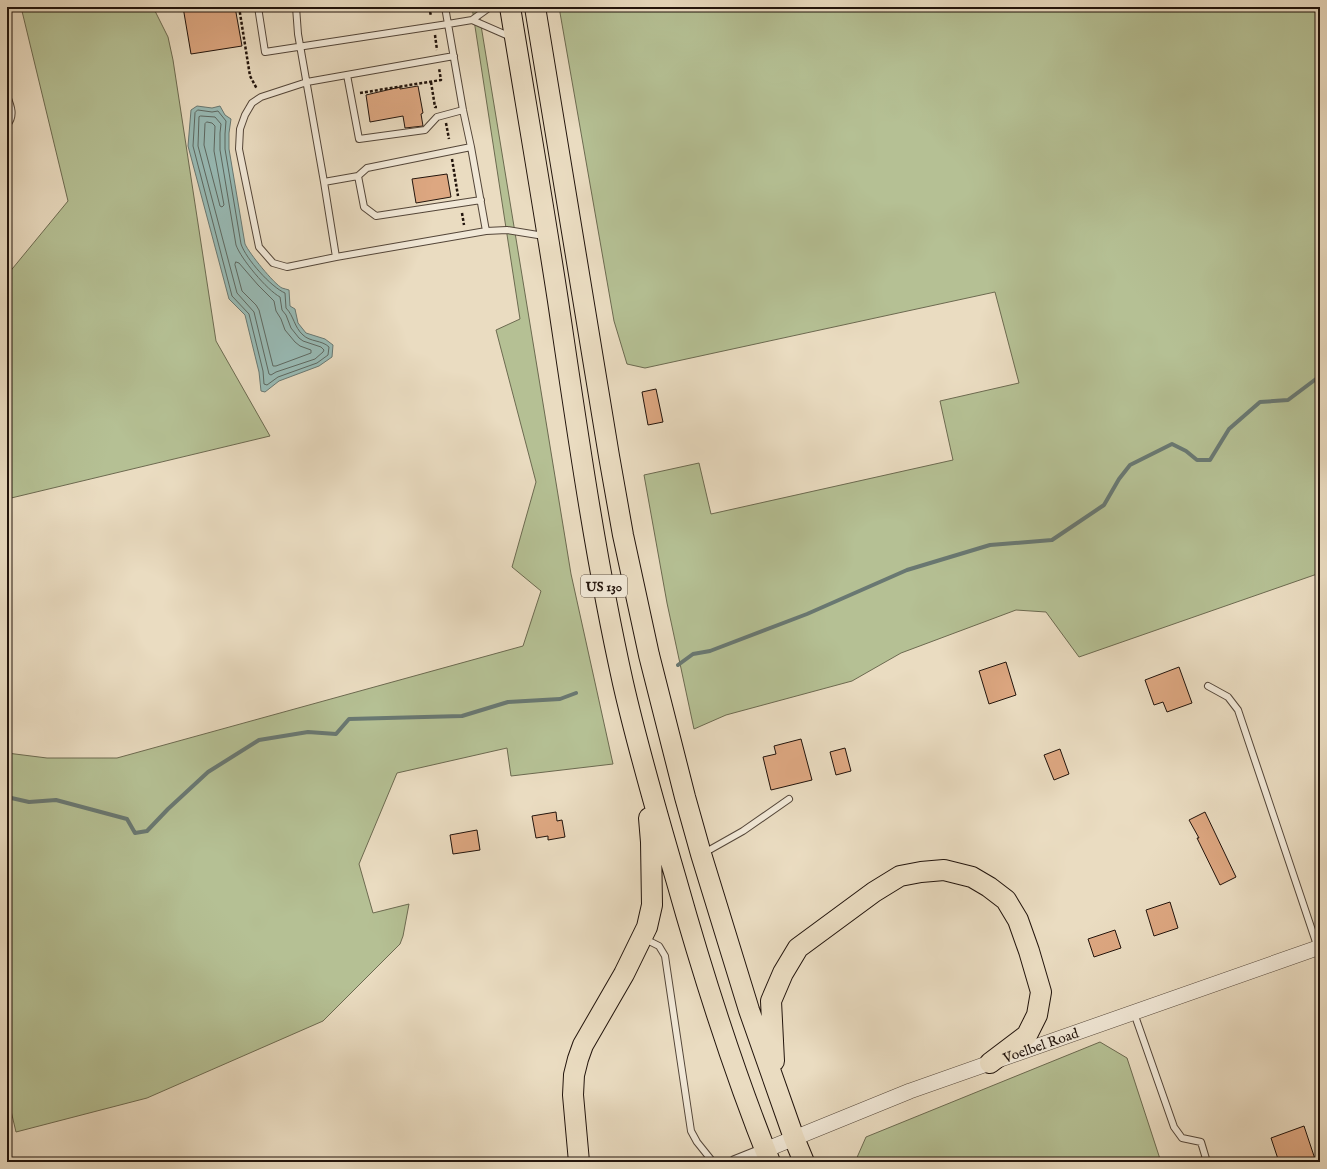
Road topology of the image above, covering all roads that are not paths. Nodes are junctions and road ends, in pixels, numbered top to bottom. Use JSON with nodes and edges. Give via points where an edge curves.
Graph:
{"nodes":[{"id":1,"x":258,"y":7,"type":"edge"},
{"id":2,"x":296,"y":7,"type":"edge"},
{"id":3,"x":445,"y":7,"type":"edge"},
{"id":4,"x":490,"y":7,"type":"edge"},
{"id":5,"x":510,"y":7,"type":"edge"},
{"id":6,"x":536,"y":7,"type":"edge"},
{"id":7,"x":472,"y":20,"type":"junction"},
{"id":8,"x":448,"y":24,"type":"junction"},
{"id":9,"x":515,"y":38,"type":"junction"},
{"id":10,"x":300,"y":46,"type":"junction"},
{"id":11,"x":454,"y":56,"type":"junction"},
{"id":12,"x":347,"y":75,"type":"junction"},
{"id":13,"x":307,"y":82,"type":"junction"},
{"id":14,"x":7,"y":96,"type":"edge"},
{"id":15,"x":463,"y":110,"type":"junction"},
{"id":16,"x":7,"y":125,"type":"edge"},
{"id":17,"x":471,"y":146,"type":"junction"},
{"id":18,"x":358,"y":176,"type":"junction"},
{"id":19,"x":324,"y":182,"type":"junction"},
{"id":20,"x":481,"y":200,"type":"junction"},
{"id":21,"x":486,"y":231,"type":"junction"},
{"id":22,"x":548,"y":237,"type":"junction"},
{"id":23,"x":336,"y":257,"type":"junction"},
{"id":24,"x":1208,"y":686,"type":"dead end"},
{"id":25,"x":642,"y":757,"type":"junction"},
{"id":26,"x":789,"y":799,"type":"dead end"},
{"id":27,"x":701,"y":854,"type":"junction"},
{"id":28,"x":643,"y":938,"type":"junction"},
{"id":29,"x":1319,"y":947,"type":"edge"},
{"id":30,"x":1134,"y":1013,"type":"junction"},
{"id":31,"x":990,"y":1063,"type":"junction"},
{"id":32,"x":775,"y":1081,"type":"junction"},
{"id":33,"x":794,"y":1138,"type":"junction"},
{"id":34,"x":767,"y":1156,"type":"edge"},
{"id":35,"x":579,"y":1162,"type":"edge"},
{"id":36,"x":713,"y":1162,"type":"edge"},
{"id":37,"x":735,"y":1162,"type":"edge"},
{"id":38,"x":804,"y":1162,"type":"edge"},
{"id":39,"x":1207,"y":1162,"type":"edge"}],
"edges":[{"from":1,"to":10,"type":"lane","via":[[265,52]]},
{"from":2,"to":10,"type":"lane"},
{"from":3,"to":8,"type":"lane"},
{"from":4,"to":7,"type":"lane"},
{"from":5,"to":9,"type":"highway","number":"US 130"},
{"from":6,"to":27,"type":"highway","number":"US 130","via":[[623,535],[649,655]]},
{"from":7,"to":8,"type":"lane"},
{"from":7,"to":9,"type":"lane"},
{"from":8,"to":10,"type":"lane"},
{"from":8,"to":11,"type":"lane"},
{"from":9,"to":22,"type":"highway","number":"US 130"},
{"from":10,"to":13,"type":"lane"},
{"from":11,"to":12,"type":"lane"},
{"from":11,"to":15,"type":"lane"},
{"from":12,"to":13,"type":"lane"},
{"from":12,"to":15,"type":"lane","via":[[359,139],[425,130],[437,117]]},
{"from":13,"to":19,"type":"lane"},
{"from":13,"to":23,"type":"lane","via":[[261,97],[252,103],[240,129],[239,149],[259,247],[273,263],[287,267]]},
{"from":14,"to":16,"type":"lane","via":[[12,116]]},
{"from":15,"to":17,"type":"lane"},
{"from":17,"to":18,"type":"lane","via":[[367,168]]},
{"from":17,"to":20,"type":"lane"},
{"from":18,"to":19,"type":"lane"},
{"from":18,"to":20,"type":"lane","via":[[364,207],[376,216]]},
{"from":19,"to":23,"type":"lane"},
{"from":20,"to":21,"type":"lane"},
{"from":21,"to":22,"type":"lane","via":[[507,230]]},
{"from":21,"to":23,"type":"lane"},
{"from":22,"to":25,"type":"highway","number":"US 130","via":[[586,490],[624,685]]},
{"from":24,"to":29,"type":"lane","via":[[1228,697],[1238,710]]},
{"from":25,"to":28,"type":"highway","via":[[651,842],[652,905]]},
{"from":25,"to":34,"type":"highway","number":"US 130","via":[[698,955],[730,1056]]},
{"from":26,"to":27,"type":"lane","via":[[744,831]]},
{"from":27,"to":32,"type":"highway","number":"US 130","via":[[749,1010]]},
{"from":28,"to":35,"type":"highway","via":[[590,1032],[578,1060],[573,1095]]},
{"from":28,"to":36,"type":"lane","via":[[659,946],[665,956],[691,1131]]},
{"from":29,"to":30,"type":"street","name":"Voelbel Road"},
{"from":30,"to":31,"type":"street","name":"Voelbel Road"},
{"from":30,"to":39,"type":"lane","via":[[1174,1127],[1182,1138],[1201,1142]]},
{"from":31,"to":32,"type":"highway","via":[[1027,1035],[1037,1015],[1041,992],[1018,920],[1006,900],[972,878],[944,870],[900,876],[798,948],[783,973],[771,1001]]},
{"from":31,"to":33,"type":"street","name":"Voelbel Road","via":[[910,1091]]},
{"from":32,"to":33,"type":"highway","number":"US 130"},
{"from":33,"to":34,"type":"street","name":"Voelbel Road"},
{"from":33,"to":38,"type":"highway","number":"US 130"},
{"from":34,"to":37,"type":"street"}]}
